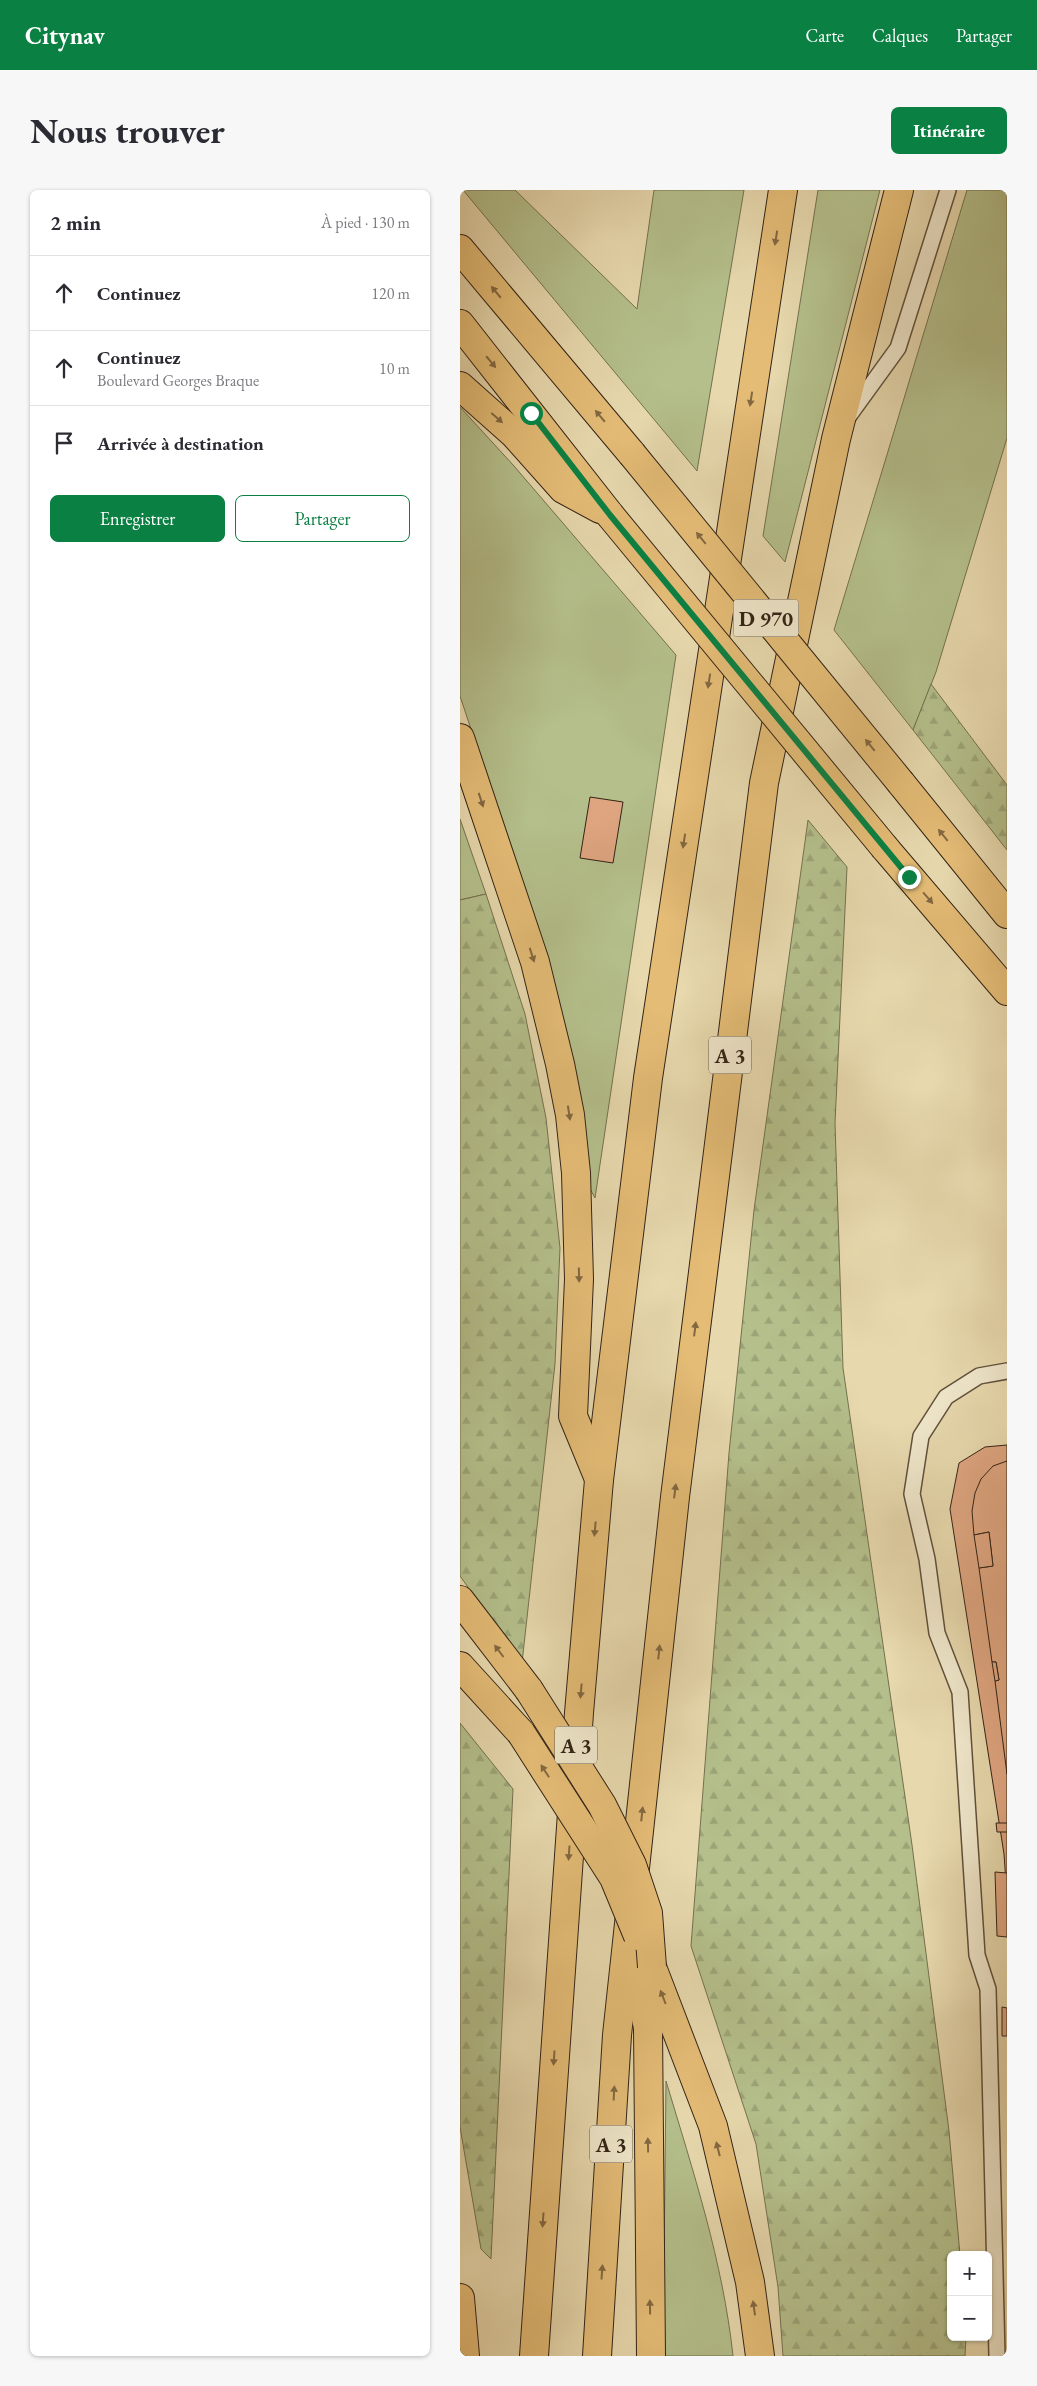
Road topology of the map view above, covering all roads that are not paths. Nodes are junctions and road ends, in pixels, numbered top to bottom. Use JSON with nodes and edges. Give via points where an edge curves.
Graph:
{"nodes":[{"id":1,"x":783,"y":190,"type":"edge"},
{"id":2,"x":899,"y":190,"type":"edge"},
{"id":3,"x":948,"y":190,"type":"edge"},
{"id":4,"x":460,"y":248,"type":"edge"},
{"id":5,"x":460,"y":324,"type":"edge"},
{"id":6,"x":460,"y":386,"type":"edge"},
{"id":7,"x":838,"y":430,"type":"junction"},
{"id":8,"x":610,"y":515,"type":"junction"},
{"id":9,"x":460,"y":738,"type":"edge"},
{"id":10,"x":1007,"y":914,"type":"edge"},
{"id":11,"x":1007,"y":990,"type":"edge"},
{"id":12,"x":1007,"y":1371,"type":"edge"},
{"id":13,"x":599,"y":1480,"type":"junction"},
{"id":14,"x":460,"y":1600,"type":"edge"},
{"id":15,"x":460,"y":1666,"type":"edge"},
{"id":16,"x":629,"y":1932,"type":"junction"},
{"id":17,"x":652,"y":1967,"type":"junction"},
{"id":18,"x":460,"y":2298,"type":"edge"},
{"id":19,"x":465,"y":2356,"type":"edge"},
{"id":20,"x":534,"y":2356,"type":"edge"},
{"id":21,"x":597,"y":2356,"type":"edge"},
{"id":22,"x":651,"y":2356,"type":"edge"},
{"id":23,"x":760,"y":2356,"type":"edge"},
{"id":24,"x":997,"y":2356,"type":"edge"}],
"edges":[{"from":1,"to":13,"type":"main road","number":"A 3","one_way":true,"via":[[648,1078]]},
{"from":2,"to":7,"type":"main road","number":"A 3"},
{"from":3,"to":7,"type":"lane","via":[[898,348]]},
{"from":10,"to":4,"type":"main road","number":"D 970","one_way":true,"bridge":true},
{"from":5,"to":8,"type":"main road","number":"D 970","one_way":true},
{"from":6,"to":8,"type":"main road","one_way":true,"via":[[514,434],[563,489]]},
{"from":16,"to":7,"type":"main road","number":"A 3","one_way":true,"via":[[674,1497],[764,783]]},
{"from":8,"to":11,"type":"main road","number":"D 970","one_way":true,"bridge":true,"via":[[885,848]]},
{"from":9,"to":13,"type":"main road","one_way":true,"via":[[535,962],[570,1115],[579,1279],[573,1416]]},
{"from":12,"to":24,"type":"lane","via":[[979,1376],[946,1397],[921,1436],[912,1494],[927,1559],[937,1633],[960,1692],[977,1955],[988,1989]]},
{"from":13,"to":20,"type":"main road","number":"A 3","one_way":true,"via":[[578,1723]]},
{"from":17,"to":14,"type":"main road","one_way":true,"bridge":true,"via":[[648,1913],[632,1865],[602,1805],[529,1690]]},
{"from":17,"to":15,"type":"main road","one_way":true,"bridge":true,"via":[[614,1878],[520,1733]]},
{"from":21,"to":16,"type":"main road","number":"A 3","one_way":true,"via":[[617,2035]]},
{"from":22,"to":16,"type":"main road","one_way":true,"via":[[648,2028]]},
{"from":23,"to":17,"type":"main road","one_way":true,"via":[[750,2282],[713,2126]]},
{"from":18,"to":19,"type":"main road"}]}
